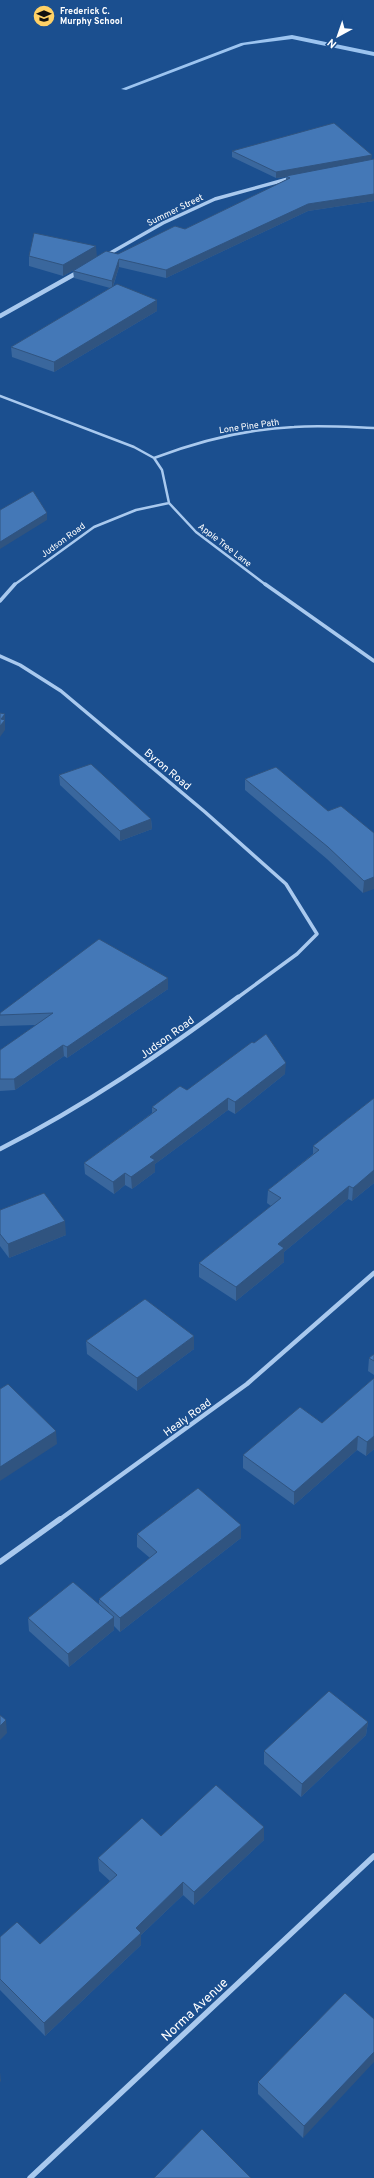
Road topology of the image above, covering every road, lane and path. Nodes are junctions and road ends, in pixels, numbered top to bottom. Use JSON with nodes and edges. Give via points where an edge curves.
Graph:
{"nodes":[{"id":1,"x":300,"y":176,"type":"edge"},
{"id":2,"x":101,"y":258,"type":"edge"},
{"id":3,"x":89,"y":266,"type":"edge"},
{"id":4,"x":0,"y":316,"type":"edge"},
{"id":5,"x":0,"y":396,"type":"edge"},
{"id":6,"x":374,"y":428,"type":"edge"},
{"id":7,"x":154,"y":458,"type":"junction"},
{"id":8,"x":169,"y":503,"type":"junction"},
{"id":9,"x":0,"y":601,"type":"edge"},
{"id":10,"x":0,"y":656,"type":"edge"},
{"id":11,"x":374,"y":661,"type":"edge"},
{"id":12,"x":308,"y":916,"type":"joint"},
{"id":13,"x":0,"y":1149,"type":"edge"},
{"id":14,"x":374,"y":1273,"type":"edge"},
{"id":15,"x":0,"y":1562,"type":"edge"},
{"id":16,"x":374,"y":1856,"type":"edge"},
{"id":17,"x":30,"y":2178,"type":"edge"}],
"edges":[{"from":1,"to":2,"type":"street","name":"Summer Street","via":[[215,199],[163,223]]},
{"from":3,"to":4,"type":"street"},
{"from":5,"to":7,"type":"street","via":[[134,447]]},
{"from":6,"to":7,"type":"street","name":"Lone Pine Path","via":[[267,428],[202,441]]},
{"from":7,"to":8,"type":"street","via":[[162,470]]},
{"from":8,"to":9,"type":"street","name":"Judson Road","via":[[136,510],[94,527],[16,583]]},
{"from":8,"to":11,"type":"street","name":"Apple Tree Lane","via":[[196,532],[243,569]]},
{"from":10,"to":12,"type":"street","name":"Byron Road","via":[[20,665],[61,691],[187,797],[286,884]]},
{"from":12,"to":13,"type":"street","name":"Judson Road","via":[[317,934],[296,954],[127,1078],[44,1128]]},
{"from":14,"to":15,"type":"street","name":"Healy Road","via":[[247,1384]]},
{"from":16,"to":17,"type":"street","name":"Norma Avenue"}]}
